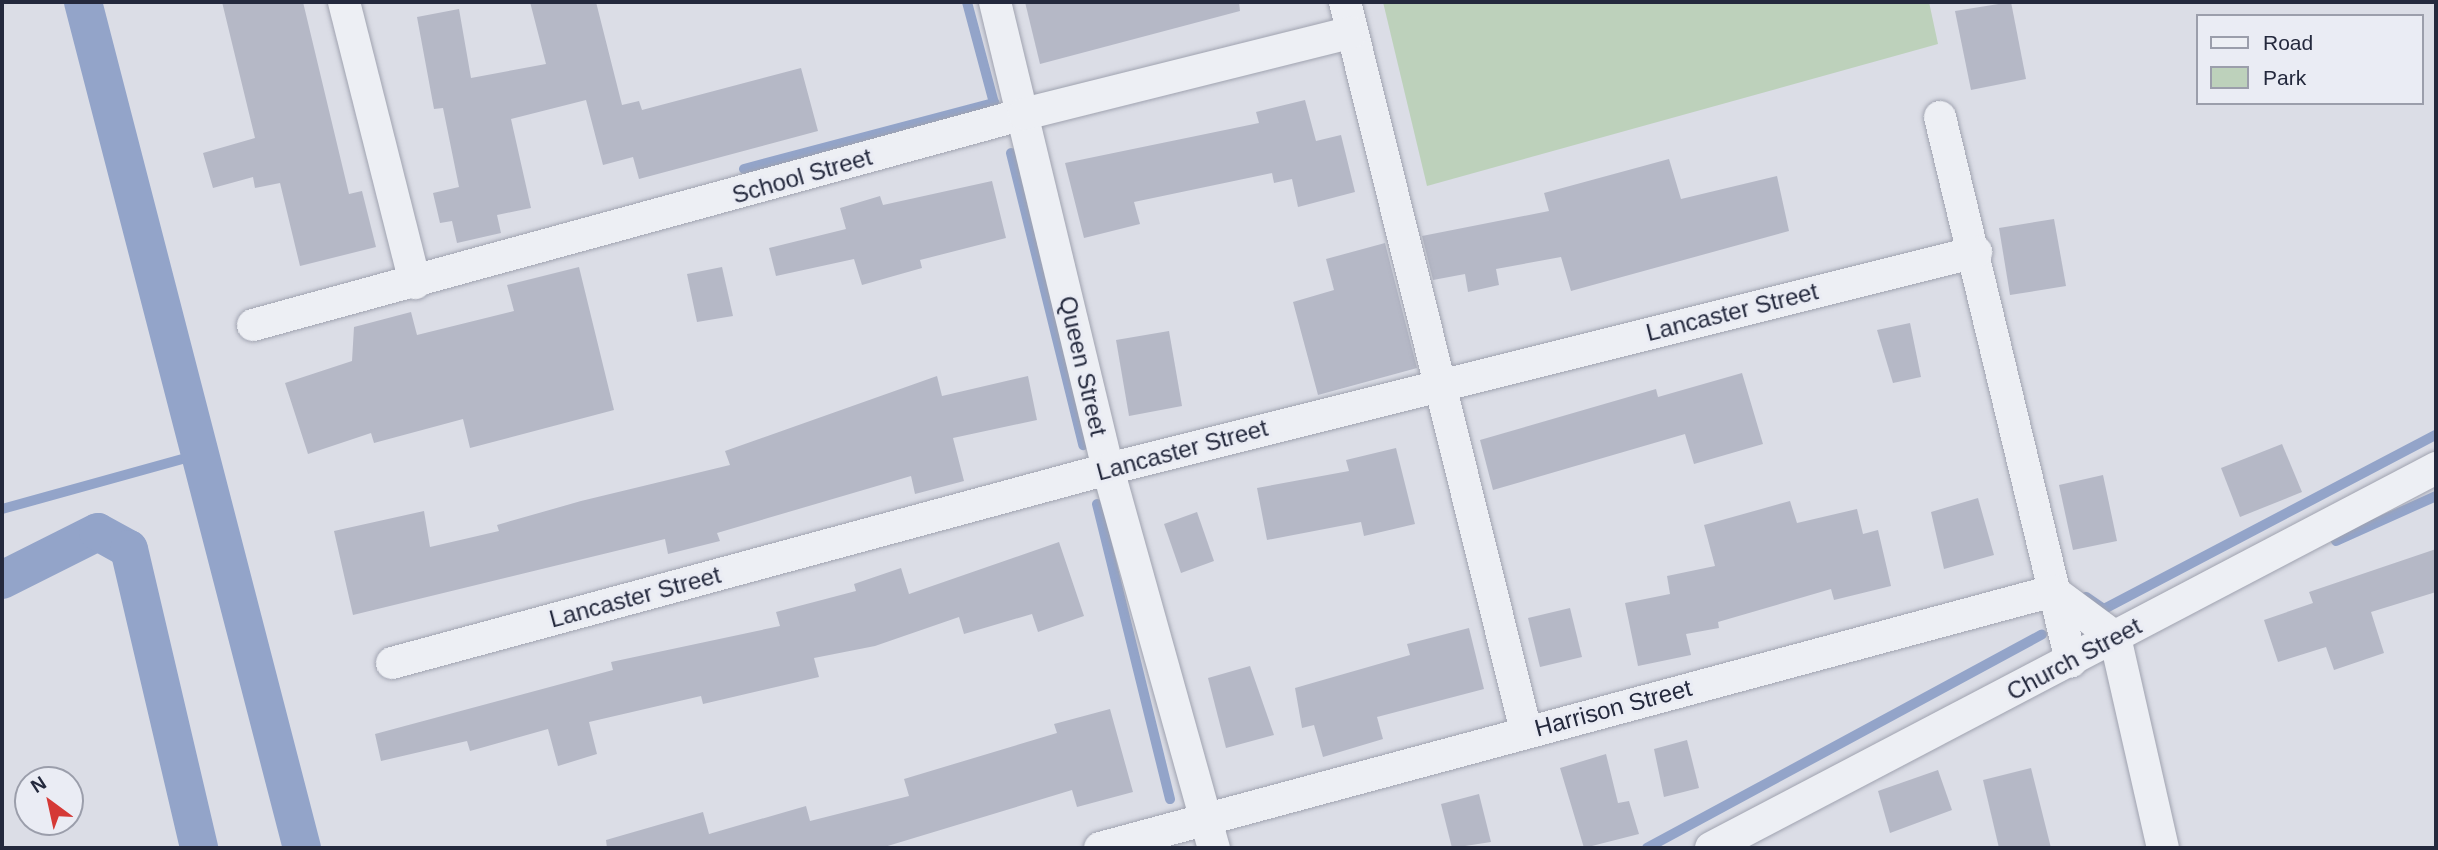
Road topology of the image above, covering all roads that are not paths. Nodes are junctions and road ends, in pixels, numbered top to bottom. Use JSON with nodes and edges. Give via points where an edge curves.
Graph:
{"nodes":[{"id":1,"x":344,"y":2,"type":"edge"},
{"id":2,"x":995,"y":2,"type":"edge"},
{"id":3,"x":1345,"y":2,"type":"edge"},
{"id":4,"x":1352,"y":32,"type":"junction"},
{"id":5,"x":1024,"y":114,"type":"junction"},
{"id":6,"x":1940,"y":117,"type":"dead end"},
{"id":7,"x":1976,"y":252,"type":"junction"},
{"id":8,"x":415,"y":283,"type":"junction"},
{"id":9,"x":253,"y":325,"type":"dead end"},
{"id":10,"x":1443,"y":383,"type":"junction"},
{"id":11,"x":2436,"y":468,"type":"edge"},
{"id":12,"x":1108,"y":469,"type":"junction"},
{"id":13,"x":2053,"y":591,"type":"junction"},
{"id":14,"x":2115,"y":637,"type":"junction"},
{"id":15,"x":2071,"y":661,"type":"junction"},
{"id":16,"x":392,"y":663,"type":"dead end"},
{"id":17,"x":1526,"y":731,"type":"junction"},
{"id":18,"x":1211,"y":834,"type":"edge"},
{"id":19,"x":1100,"y":848,"type":"edge"},
{"id":20,"x":1711,"y":848,"type":"edge"},
{"id":21,"x":2163,"y":848,"type":"edge"}],
"edges":[{"from":1,"to":8,"type":"street"},
{"from":2,"to":5,"type":"street","name":"Queen Street"},
{"from":3,"to":4,"type":"street"},
{"from":4,"to":5,"type":"street","name":"School Street"},
{"from":4,"to":10,"type":"street"},
{"from":5,"to":8,"type":"street","name":"School Street"},
{"from":5,"to":12,"type":"street","name":"Queen Street"},
{"from":6,"to":7,"type":"street"},
{"from":7,"to":10,"type":"street","name":"Lancaster Street"},
{"from":7,"to":13,"type":"street"},
{"from":8,"to":9,"type":"street","name":"School Street"},
{"from":10,"to":12,"type":"street","name":"Lancaster Street"},
{"from":10,"to":17,"type":"street"},
{"from":11,"to":14,"type":"street","name":"Church Street"},
{"from":12,"to":16,"type":"street","name":"Lancaster Street"},
{"from":12,"to":18,"type":"street","name":"Queen Street"},
{"from":13,"to":14,"type":"street"},
{"from":13,"to":15,"type":"street"},
{"from":13,"to":17,"type":"street","name":"Harrison Street"},
{"from":14,"to":15,"type":"street","name":"Church Street"},
{"from":14,"to":21,"type":"street"},
{"from":15,"to":20,"type":"street","name":"Church Street"},
{"from":17,"to":18,"type":"street","name":"Harrison Street"},
{"from":18,"to":19,"type":"street","name":"Harrison Street"}]}
